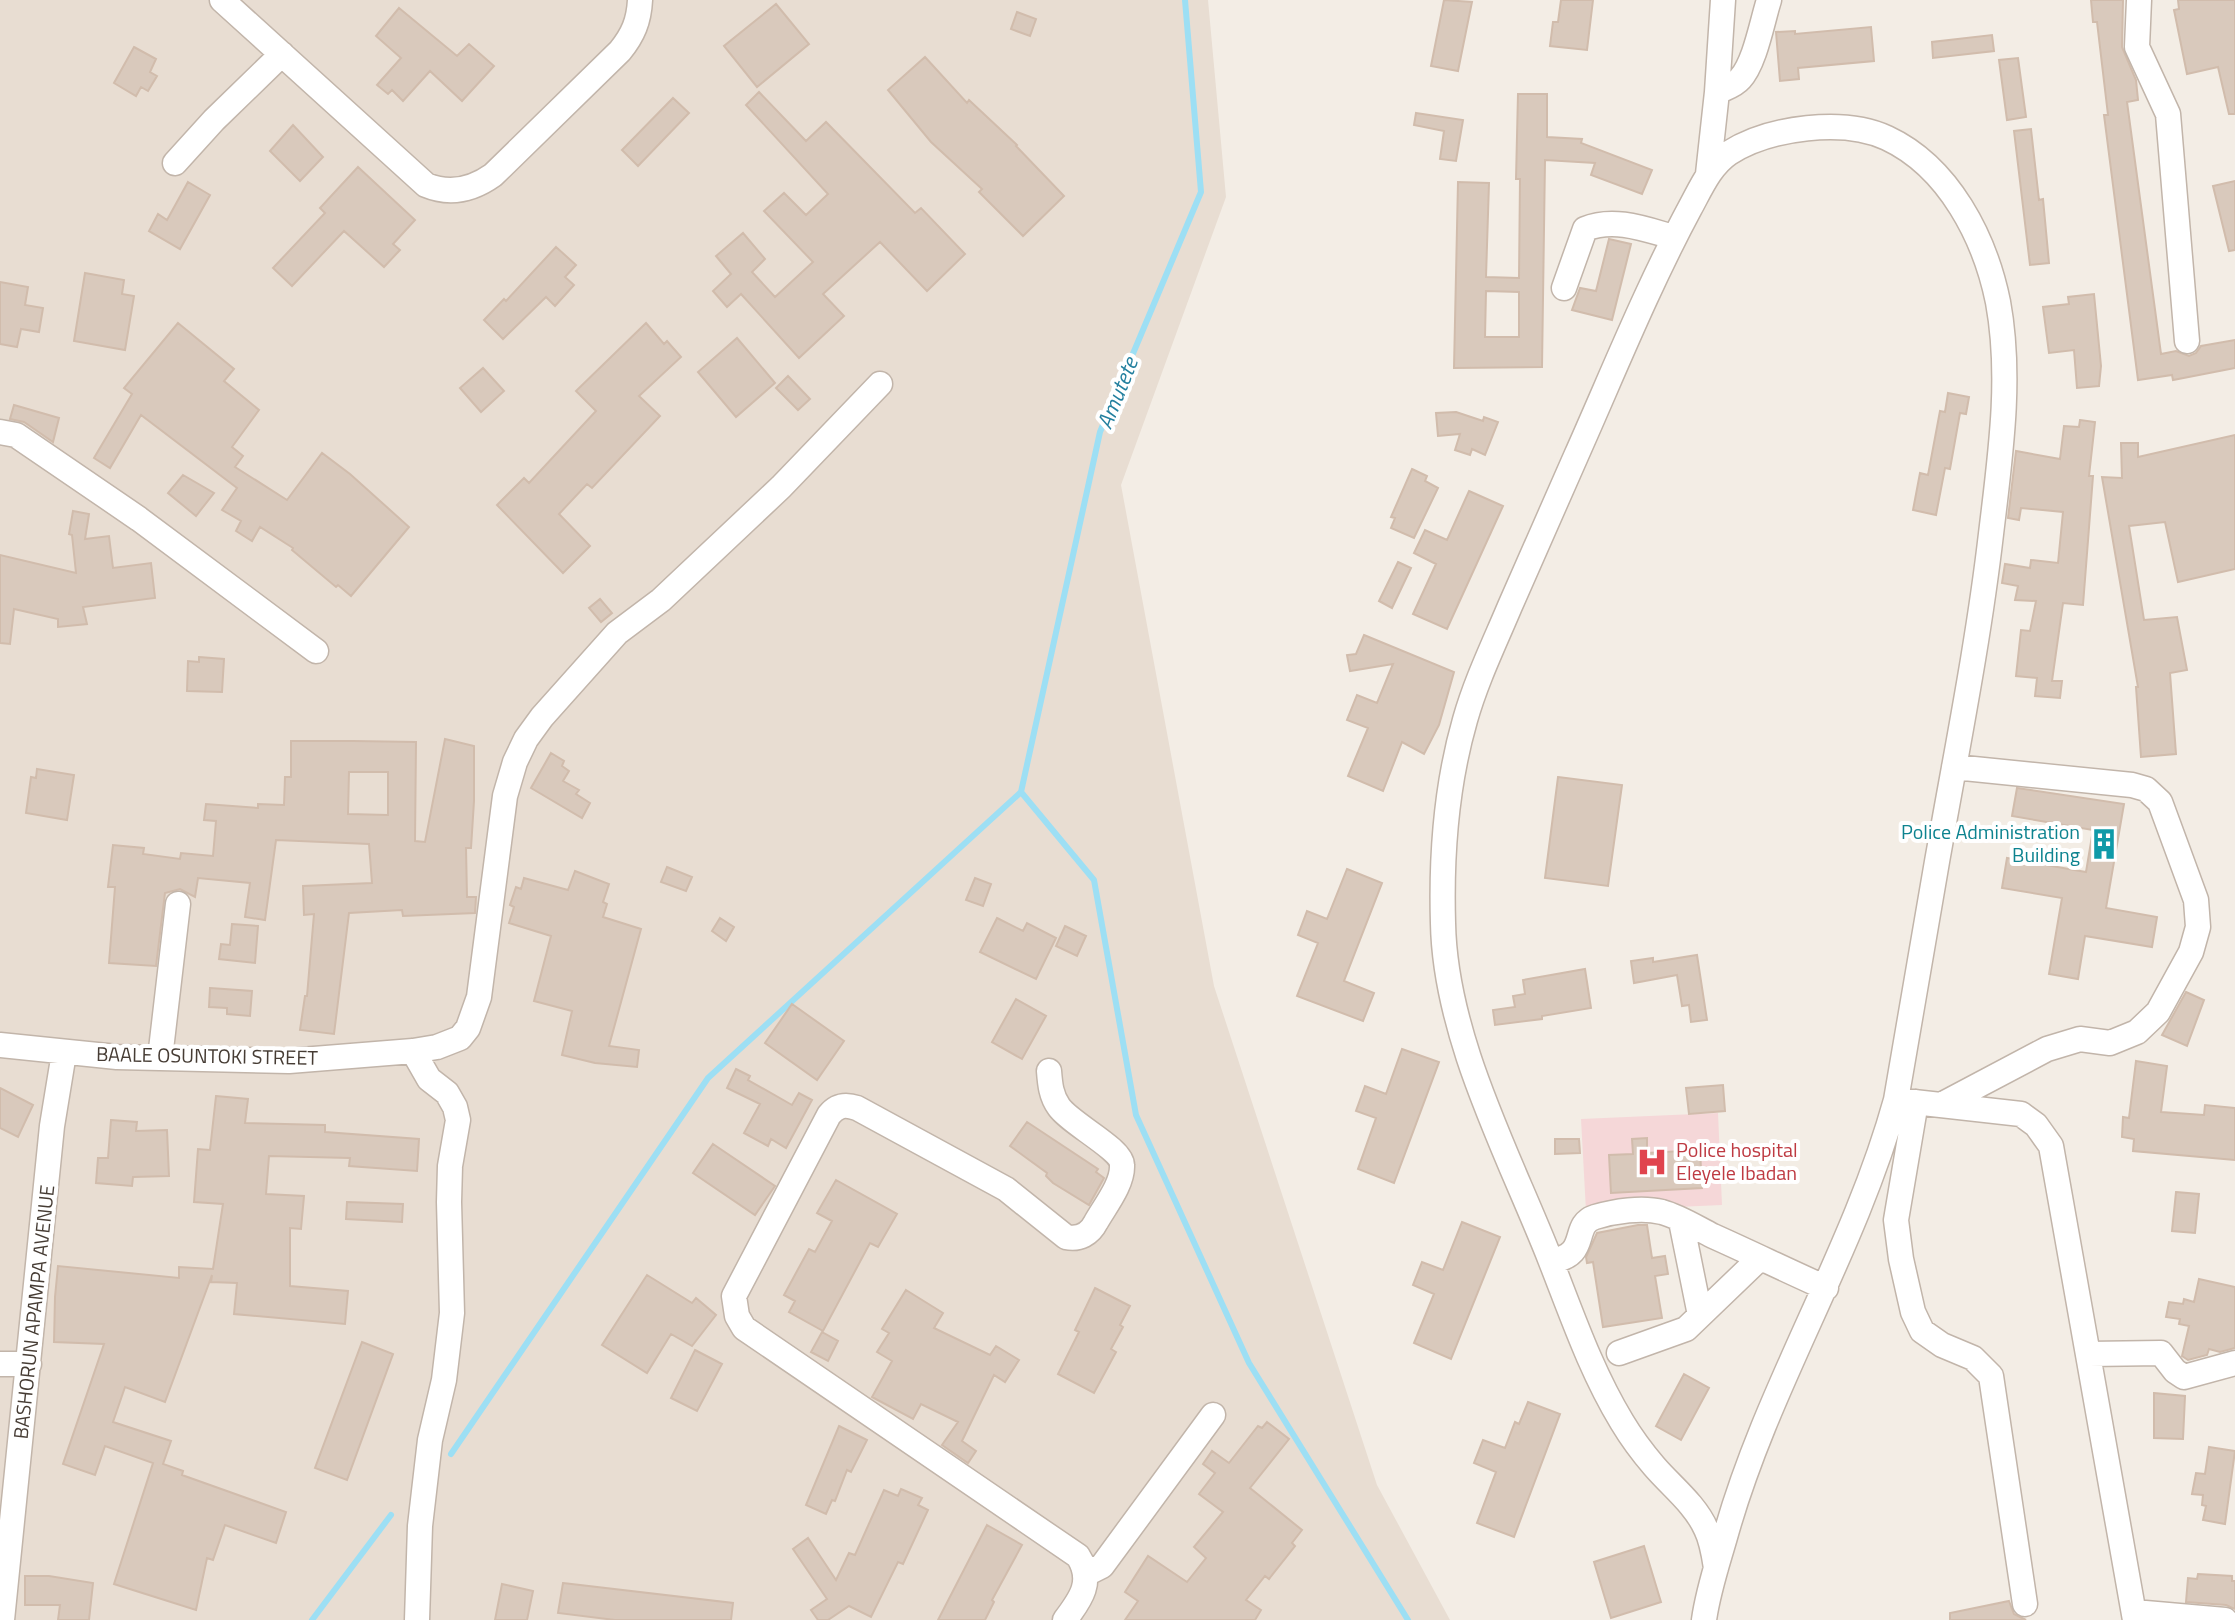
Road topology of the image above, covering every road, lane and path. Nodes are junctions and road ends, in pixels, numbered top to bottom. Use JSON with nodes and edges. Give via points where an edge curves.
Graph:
{"nodes":[{"id":1,"x":222,"y":0,"type":"edge"},
{"id":2,"x":640,"y":0,"type":"edge"},
{"id":3,"x":1723,"y":0,"type":"edge"},
{"id":4,"x":1769,"y":0,"type":"edge"},
{"id":5,"x":2139,"y":0,"type":"edge"},
{"id":6,"x":282,"y":54,"type":"junction"},
{"id":7,"x":1717,"y":92,"type":"junction"},
{"id":8,"x":175,"y":163,"type":"dead end"},
{"id":9,"x":1708,"y":174,"type":"junction"},
{"id":10,"x":1673,"y":237,"type":"junction"},
{"id":11,"x":1564,"y":288,"type":"dead end"},
{"id":12,"x":2187,"y":341,"type":"dead end"},
{"id":13,"x":880,"y":384,"type":"dead end"},
{"id":14,"x":0,"y":432,"type":"edge"},
{"id":15,"x":316,"y":651,"type":"dead end"},
{"id":16,"x":1954,"y":767,"type":"junction"},
{"id":17,"x":178,"y":904,"type":"dead end"},
{"id":18,"x":0,"y":1045,"type":"edge"},
{"id":19,"x":413,"y":1051,"type":"junction"},
{"id":20,"x":64,"y":1053,"type":"junction"},
{"id":21,"x":160,"y":1058,"type":"junction"},
{"id":22,"x":1049,"y":1071,"type":"dead end"},
{"id":23,"x":1906,"y":1101,"type":"junction"},
{"id":24,"x":1941,"y":1105,"type":"junction"},
{"id":25,"x":1681,"y":1221,"type":"junction"},
{"id":26,"x":1760,"y":1258,"type":"junction"},
{"id":27,"x":1551,"y":1261,"type":"junction"},
{"id":28,"x":1826,"y":1288,"type":"junction"},
{"id":29,"x":1700,"y":1315,"type":"junction"},
{"id":30,"x":1619,"y":1353,"type":"dead end"},
{"id":31,"x":2089,"y":1354,"type":"junction"},
{"id":32,"x":2235,"y":1363,"type":"edge"},
{"id":33,"x":0,"y":1364,"type":"edge"},
{"id":34,"x":29,"y":1364,"type":"junction"},
{"id":35,"x":1213,"y":1415,"type":"dead end"},
{"id":36,"x":1716,"y":1568,"type":"junction"},
{"id":37,"x":1086,"y":1574,"type":"junction"},
{"id":38,"x":2025,"y":1604,"type":"dead end"},
{"id":39,"x":2134,"y":1616,"type":"edge"},
{"id":40,"x":2,"y":1620,"type":"edge"},
{"id":41,"x":417,"y":1620,"type":"edge"},
{"id":42,"x":1065,"y":1620,"type":"edge"},
{"id":43,"x":1704,"y":1620,"type":"edge"},
{"id":44,"x":2225,"y":1620,"type":"edge"}],
"edges":[{"from":1,"to":6,"type":"street"},
{"from":2,"to":6,"type":"street","via":[[632,36],[620,51],[493,175],[481,184],[448,192],[426,185]]},
{"from":3,"to":7,"type":"street"},
{"from":4,"to":7,"type":"street","via":[[1743,77]]},
{"from":5,"to":12,"type":"street","via":[[2137,47],[2168,114]]},
{"from":6,"to":8,"type":"street"},
{"from":7,"to":9,"type":"street"},
{"from":9,"to":10,"type":"street"},
{"from":9,"to":16,"type":"street","via":[[1729,153],[1771,135],[1817,127],[1880,134],[1938,176],[1959,203],[1988,264],[2003,352],[2001,448],[1987,572]]},
{"from":10,"to":11,"type":"street","via":[[1631,226],[1585,229]]},
{"from":10,"to":27,"type":"street","via":[[1480,675],[1452,770],[1442,870],[1445,972],[1488,1107]]},
{"from":13,"to":19,"type":"street","name":"BAALE OSUNTOKI STREET","via":[[781,487],[661,600],[617,633],[526,739],[505,796],[479,997],[468,1028],[460,1038]]},
{"from":14,"to":15,"type":"street","via":[[16,435],[139,519]]},
{"from":16,"to":23,"type":"street"},
{"from":16,"to":24,"type":"street","via":[[2146,789],[2160,802],[2196,900],[2198,927],[2191,952],[2158,1012],[2137,1032],[2110,1043],[2080,1039],[2047,1049]]},
{"from":17,"to":21,"type":"street"},
{"from":18,"to":20,"type":"street","name":"BAALE OSUNTOKI STREET"},
{"from":19,"to":21,"type":"street","name":"BAALE OSUNTOKI STREET","via":[[289,1061]]},
{"from":19,"to":41,"type":"street","via":[[429,1079],[447,1093],[458,1120],[450,1166],[452,1313],[421,1514]]},
{"from":20,"to":21,"type":"street","name":"BAALE OSUNTOKI STREET"},
{"from":20,"to":34,"type":"street","name":"BASHORUN APAMPA AVENUE"},
{"from":22,"to":37,"type":"street","via":[[1059,1108],[1121,1160],[1118,1181],[1086,1234],[1066,1237],[1006,1189],[857,1108],[842,1105],[834,1109],[736,1289],[735,1305],[744,1328],[1072,1552]]},
{"from":23,"to":24,"type":"street"},
{"from":23,"to":28,"type":"street","via":[[1882,1146]]},
{"from":23,"to":38,"type":"street","via":[[1896,1220],[1913,1312],[1922,1331],[1973,1358],[1991,1376]]},
{"from":24,"to":31,"type":"street","via":[[2021,1114],[2051,1146]]},
{"from":25,"to":26,"type":"street"},
{"from":25,"to":27,"type":"street","via":[[1645,1211],[1591,1218],[1572,1254]]},
{"from":25,"to":29,"type":"street"},
{"from":26,"to":28,"type":"street"},
{"from":26,"to":29,"type":"street"},
{"from":27,"to":36,"type":"street","via":[[1600,1383],[1650,1462],[1699,1516]]},
{"from":28,"to":36,"type":"street","via":[[1750,1454]]},
{"from":29,"to":30,"type":"street","via":[[1672,1336]]},
{"from":31,"to":32,"type":"street","via":[[2161,1353],[2184,1377]]},
{"from":31,"to":39,"type":"street"},
{"from":33,"to":34,"type":"street"},
{"from":34,"to":40,"type":"street","name":"BASHORUN APAMPA AVENUE"},
{"from":35,"to":37,"type":"street","via":[[1102,1566]]},
{"from":36,"to":43,"type":"street"},
{"from":37,"to":42,"type":"street","via":[[1081,1599]]},
{"from":39,"to":44,"type":"street"}]}
